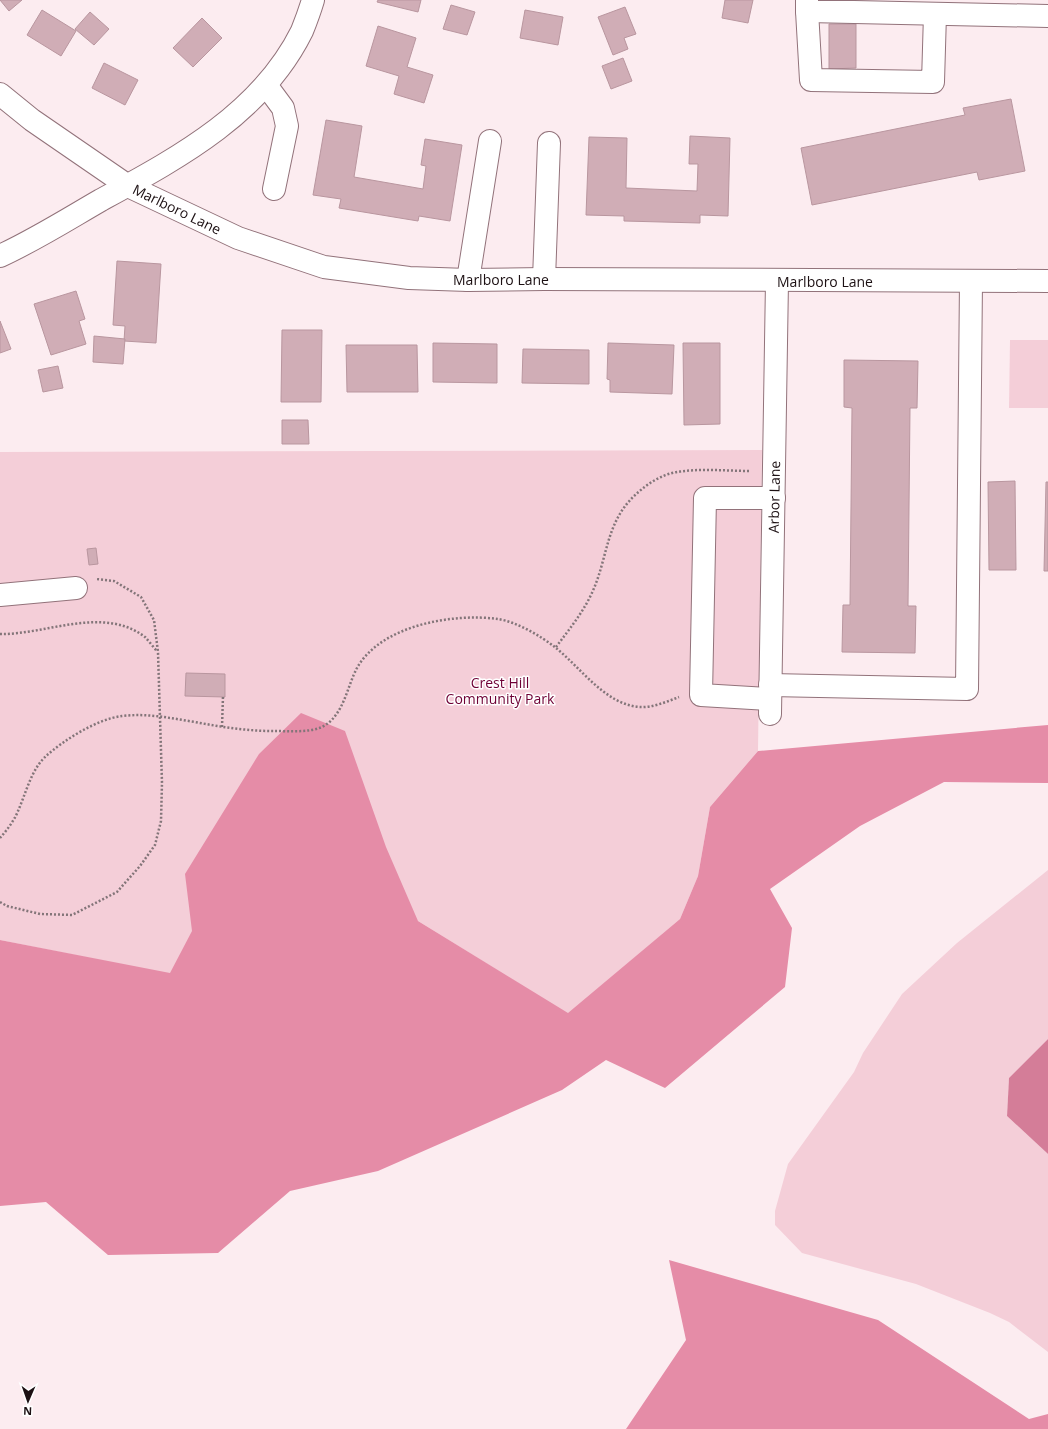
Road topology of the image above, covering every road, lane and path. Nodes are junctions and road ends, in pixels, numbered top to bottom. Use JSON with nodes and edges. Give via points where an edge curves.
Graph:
{"nodes":[{"id":1,"x":313,"y":0,"type":"edge"},
{"id":2,"x":807,"y":5,"type":"edge"},
{"id":3,"x":935,"y":14,"type":"junction"},
{"id":4,"x":1048,"y":16,"type":"edge"},
{"id":5,"x":266,"y":85,"type":"junction"},
{"id":6,"x":0,"y":94,"type":"edge"},
{"id":7,"x":490,"y":141,"type":"dead end"},
{"id":8,"x":549,"y":143,"type":"dead end"},
{"id":9,"x":128,"y":186,"type":"junction"},
{"id":10,"x":274,"y":189,"type":"dead end"},
{"id":11,"x":0,"y":256,"type":"edge"},
{"id":12,"x":544,"y":279,"type":"junction"},
{"id":13,"x":468,"y":280,"type":"junction"},
{"id":14,"x":777,"y":280,"type":"junction"},
{"id":15,"x":971,"y":281,"type":"junction"},
{"id":16,"x":1048,"y":281,"type":"edge"},
{"id":17,"x":751,"y":471,"type":"dead end"},
{"id":18,"x":774,"y":498,"type":"junction"},
{"id":19,"x":76,"y":588,"type":"joint"},
{"id":20,"x":0,"y":595,"type":"edge"},
{"id":21,"x":0,"y":634,"type":"edge"},
{"id":22,"x":556,"y":647,"type":"junction"},
{"id":23,"x":158,"y":652,"type":"junction"},
{"id":24,"x":223,"y":696,"type":"dead end"},
{"id":25,"x":701,"y":696,"type":"junction"},
{"id":26,"x":770,"y":700,"type":"junction"},
{"id":27,"x":159,"y":716,"type":"junction"},
{"id":28,"x":222,"y":727,"type":"junction"},
{"id":29,"x":0,"y":838,"type":"edge"},
{"id":30,"x":0,"y":902,"type":"edge"}],
"edges":[{"from":1,"to":5,"type":"street","via":[[302,31],[283,64]]},
{"from":2,"to":3,"type":"street"},
{"from":2,"to":3,"type":"street","via":[[811,80],[933,82]]},
{"from":3,"to":4,"type":"street"},
{"from":5,"to":9,"type":"street","via":[[238,113],[200,143]]},
{"from":5,"to":10,"type":"street","via":[[283,108],[287,126]]},
{"from":6,"to":9,"type":"street","name":"Marlboro Lane","via":[[32,120]]},
{"from":7,"to":13,"type":"street"},
{"from":8,"to":12,"type":"street"},
{"from":9,"to":11,"type":"street"},
{"from":9,"to":13,"type":"street","name":"Marlboro Lane","via":[[238,238],[324,267],[409,278]]},
{"from":12,"to":13,"type":"street","name":"Marlboro Lane"},
{"from":12,"to":14,"type":"street","name":"Marlboro Lane"},
{"from":14,"to":15,"type":"street","name":"Marlboro Lane"},
{"from":14,"to":18,"type":"street","name":"Arbor Lane"},
{"from":15,"to":16,"type":"street","name":"Marlboro Lane"},
{"from":15,"to":26,"type":"street","via":[[967,689]]},
{"from":17,"to":22,"type":"path","via":[[676,472],[659,477],[630,499],[610,533],[598,579],[590,597]]},
{"from":18,"to":25,"type":"street","via":[[704,498]]},
{"from":18,"to":26,"type":"street","name":"Arbor Lane"},
{"from":19,"to":20,"type":"street"},
{"from":19,"to":23,"type":"path","via":[[87,578],[114,580],[141,597],[154,620]]},
{"from":21,"to":23,"type":"path","via":[[23,633],[72,624],[119,624],[146,638]]},
{"from":22,"to":25,"type":"path","via":[[607,694],[624,703],[650,707],[681,697]]},
{"from":22,"to":28,"type":"path","via":[[520,626],[500,619],[465,617],[421,625],[395,633],[367,652],[349,683],[342,704],[333,718],[322,727],[288,731]]},
{"from":23,"to":27,"type":"path"},
{"from":24,"to":28,"type":"path"},
{"from":25,"to":26,"type":"street"},
{"from":27,"to":28,"type":"path"},
{"from":27,"to":29,"type":"path","via":[[119,716],[80,732],[56,748],[36,768],[18,811]]},
{"from":27,"to":30,"type":"path","via":[[161,821],[155,845],[140,866],[117,892],[72,915],[40,914]]}]}
